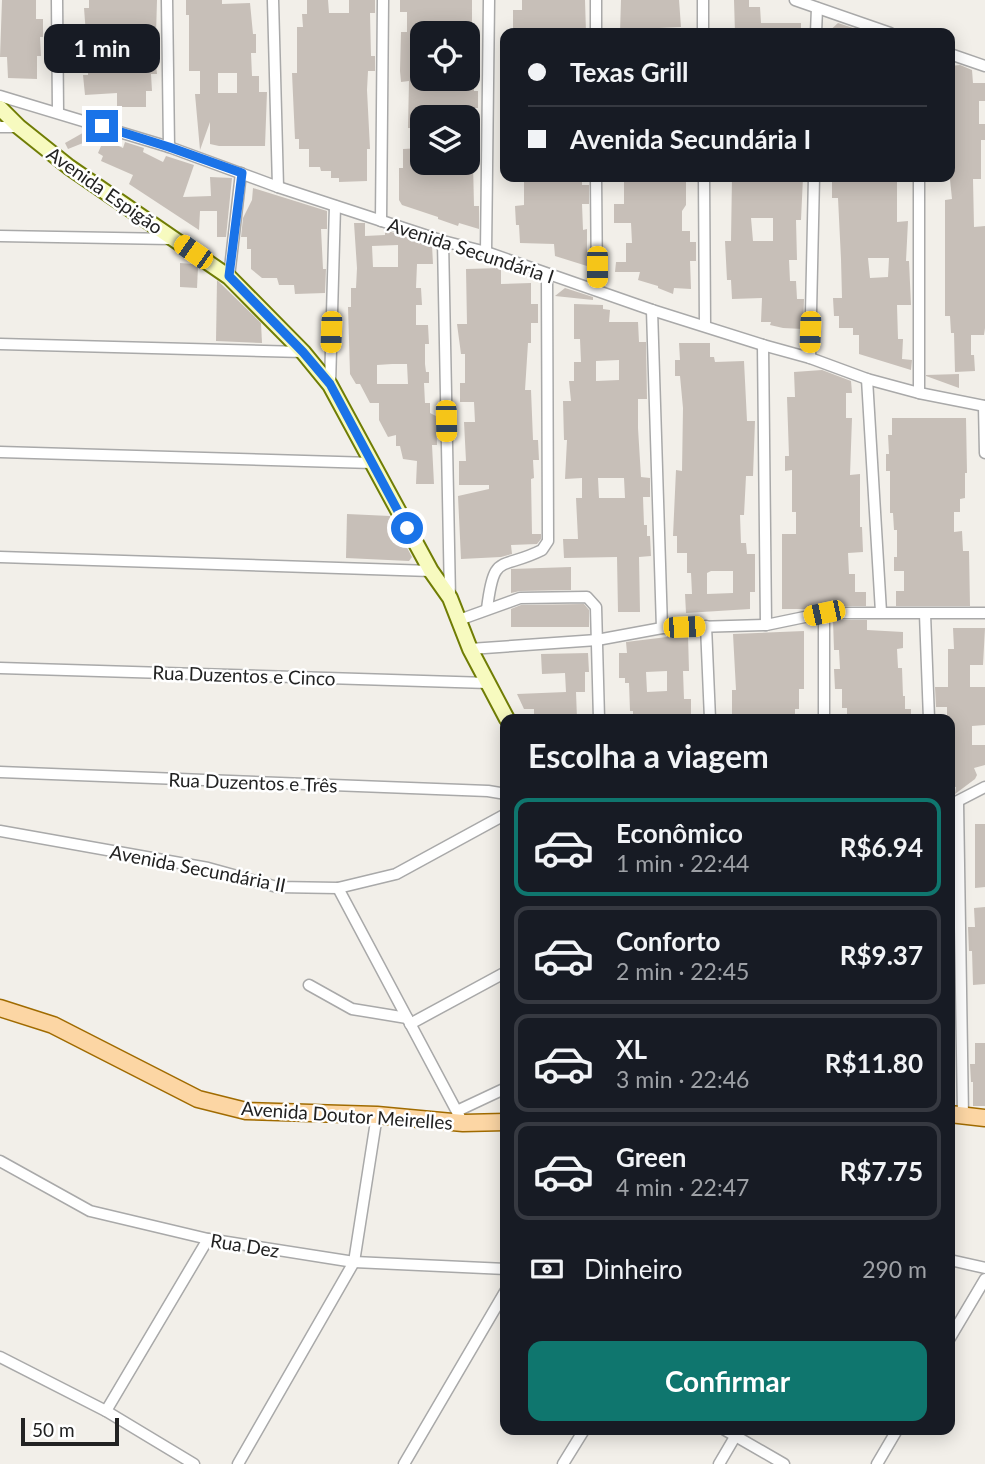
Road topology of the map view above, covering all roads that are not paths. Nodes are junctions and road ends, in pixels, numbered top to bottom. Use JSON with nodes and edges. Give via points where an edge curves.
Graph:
{"nodes":[{"id":1,"x":57,"y":0,"type":"edge"},
{"id":2,"x":167,"y":0,"type":"edge"},
{"id":3,"x":273,"y":0,"type":"edge"},
{"id":4,"x":383,"y":0,"type":"edge"},
{"id":5,"x":489,"y":0,"type":"edge"},
{"id":6,"x":596,"y":0,"type":"edge"},
{"id":7,"x":703,"y":0,"type":"edge"},
{"id":8,"x":795,"y":0,"type":"edge"},
{"id":9,"x":817,"y":8,"type":"junction"},
{"id":10,"x":596,"y":28,"type":"edge"},
{"id":11,"x":703,"y":28,"type":"edge"},
{"id":12,"x":817,"y":28,"type":"edge"},
{"id":13,"x":875,"y":28,"type":"edge"},
{"id":14,"x":955,"y":56,"type":"edge"},
{"id":15,"x":985,"y":66,"type":"edge"},
{"id":16,"x":0,"y":96,"type":"edge"},
{"id":17,"x":0,"y":108,"type":"edge"},
{"id":18,"x":58,"y":112,"type":"junction"},
{"id":19,"x":0,"y":127,"type":"edge"},
{"id":20,"x":19,"y":127,"type":"junction"},
{"id":21,"x":169,"y":147,"type":"junction"},
{"id":22,"x":242,"y":173,"type":"junction"},
{"id":23,"x":596,"y":182,"type":"edge"},
{"id":24,"x":704,"y":182,"type":"edge"},
{"id":25,"x":814,"y":182,"type":"edge"},
{"id":26,"x":919,"y":182,"type":"edge"},
{"id":27,"x":278,"y":187,"type":"junction"},
{"id":28,"x":335,"y":206,"type":"junction"},
{"id":29,"x":381,"y":221,"type":"junction"},
{"id":30,"x":0,"y":236,"type":"edge"},
{"id":31,"x":175,"y":239,"type":"junction"},
{"id":32,"x":443,"y":241,"type":"junction"},
{"id":33,"x":486,"y":253,"type":"junction"},
{"id":34,"x":547,"y":275,"type":"junction"},
{"id":35,"x":229,"y":276,"type":"junction"},
{"id":36,"x":597,"y":290,"type":"junction"},
{"id":37,"x":652,"y":310,"type":"junction"},
{"id":38,"x":705,"y":325,"type":"junction"},
{"id":39,"x":0,"y":344,"type":"edge"},
{"id":40,"x":763,"y":345,"type":"junction"},
{"id":41,"x":303,"y":352,"type":"junction"},
{"id":42,"x":810,"y":358,"type":"junction"},
{"id":43,"x":867,"y":379,"type":"junction"},
{"id":44,"x":330,"y":384,"type":"junction"},
{"id":45,"x":919,"y":393,"type":"junction"},
{"id":46,"x":984,"y":406,"type":"edge"},
{"id":47,"x":0,"y":452,"type":"edge"},
{"id":48,"x":985,"y":453,"type":"edge"},
{"id":49,"x":372,"y":463,"type":"junction"},
{"id":50,"x":0,"y":557,"type":"edge"},
{"id":51,"x":431,"y":571,"type":"junction"},
{"id":52,"x":450,"y":598,"type":"junction"},
{"id":53,"x":487,"y":609,"type":"junction"},
{"id":54,"x":881,"y":612,"type":"junction"},
{"id":55,"x":824,"y":613,"type":"junction"},
{"id":56,"x":985,"y":613,"type":"edge"},
{"id":57,"x":925,"y":614,"type":"junction"},
{"id":58,"x":458,"y":620,"type":"junction"},
{"id":59,"x":766,"y":625,"type":"junction"},
{"id":60,"x":706,"y":626,"type":"junction"},
{"id":61,"x":662,"y":628,"type":"junction"},
{"id":62,"x":597,"y":640,"type":"junction"},
{"id":63,"x":470,"y":649,"type":"junction"},
{"id":64,"x":0,"y":668,"type":"edge"},
{"id":65,"x":488,"y":683,"type":"junction"},
{"id":66,"x":504,"y":714,"type":"edge"},
{"id":67,"x":599,"y":714,"type":"edge"},
{"id":68,"x":710,"y":714,"type":"edge"},
{"id":69,"x":824,"y":714,"type":"edge"},
{"id":70,"x":929,"y":714,"type":"edge"},
{"id":71,"x":0,"y":772,"type":"edge"},
{"id":72,"x":985,"y":787,"type":"edge"},
{"id":73,"x":500,"y":793,"type":"edge"},
{"id":74,"x":955,"y":802,"type":"edge"},
{"id":75,"x":500,"y":817,"type":"edge"},
{"id":76,"x":0,"y":831,"type":"edge"},
{"id":77,"x":338,"y":888,"type":"junction"},
{"id":78,"x":955,"y":907,"type":"edge"},
{"id":79,"x":500,"y":975,"type":"edge"},
{"id":80,"x":309,"y":985,"type":"dead end"},
{"id":81,"x":0,"y":1008,"type":"edge"},
{"id":82,"x":409,"y":1021,"type":"junction"},
{"id":83,"x":500,"y":1092,"type":"edge"},
{"id":84,"x":377,"y":1115,"type":"junction"},
{"id":85,"x":957,"y":1115,"type":"edge"},
{"id":86,"x":460,"y":1117,"type":"junction"},
{"id":87,"x":985,"y":1118,"type":"edge"},
{"id":88,"x":500,"y":1121,"type":"edge"},
{"id":89,"x":0,"y":1161,"type":"edge"},
{"id":90,"x":208,"y":1239,"type":"junction"},
{"id":91,"x":955,"y":1261,"type":"edge"},
{"id":92,"x":354,"y":1262,"type":"junction"},
{"id":93,"x":985,"y":1268,"type":"edge"},
{"id":94,"x":500,"y":1269,"type":"edge"},
{"id":95,"x":985,"y":1279,"type":"edge"},
{"id":96,"x":500,"y":1300,"type":"edge"},
{"id":97,"x":955,"y":1330,"type":"edge"},
{"id":98,"x":0,"y":1357,"type":"edge"},
{"id":99,"x":106,"y":1411,"type":"junction"},
{"id":100,"x":581,"y":1435,"type":"edge"},
{"id":101,"x":736,"y":1435,"type":"edge"},
{"id":102,"x":740,"y":1435,"type":"edge"},
{"id":103,"x":894,"y":1435,"type":"edge"},
{"id":104,"x":194,"y":1464,"type":"edge"},
{"id":105,"x":237,"y":1464,"type":"edge"},
{"id":106,"x":404,"y":1464,"type":"edge"},
{"id":107,"x":563,"y":1464,"type":"edge"},
{"id":108,"x":719,"y":1464,"type":"edge"},
{"id":109,"x":784,"y":1464,"type":"edge"},
{"id":110,"x":877,"y":1464,"type":"edge"}],
"edges":[{"from":1,"to":18,"type":"street"},
{"from":2,"to":21,"type":"street"},
{"from":3,"to":27,"type":"street"},
{"from":4,"to":29,"type":"street"},
{"from":5,"to":33,"type":"street"},
{"from":6,"to":10,"type":"street"},
{"from":7,"to":11,"type":"street"},
{"from":8,"to":9,"type":"street"},
{"from":9,"to":12,"type":"street"},
{"from":9,"to":13,"type":"street"},
{"from":14,"to":15,"type":"street"},
{"from":16,"to":18,"type":"street","name":"Avenida Secundária I"},
{"from":17,"to":20,"type":"street","name":"Avenida Espigão"},
{"from":18,"to":21,"type":"street","name":"Avenida Secundária I"},
{"from":19,"to":20,"type":"street"},
{"from":20,"to":31,"type":"street","name":"Avenida Espigão"},
{"from":21,"to":22,"type":"street","name":"Avenida Secundária I"},
{"from":22,"to":27,"type":"street","name":"Avenida Secundária I"},
{"from":22,"to":35,"type":"street"},
{"from":23,"to":36,"type":"street"},
{"from":24,"to":38,"type":"street"},
{"from":25,"to":42,"type":"street"},
{"from":26,"to":45,"type":"street"},
{"from":27,"to":28,"type":"street","name":"Avenida Secundária I"},
{"from":28,"to":29,"type":"street","name":"Avenida Secundária I"},
{"from":28,"to":44,"type":"street"},
{"from":29,"to":32,"type":"street","name":"Avenida Secundária I"},
{"from":30,"to":31,"type":"street"},
{"from":31,"to":35,"type":"street","name":"Avenida Espigão"},
{"from":32,"to":33,"type":"street","name":"Avenida Secundária I"},
{"from":32,"to":52,"type":"street"},
{"from":33,"to":34,"type":"street","name":"Avenida Secundária I"},
{"from":34,"to":36,"type":"street","name":"Avenida Secundária I"},
{"from":34,"to":53,"type":"street","via":[[548,541],[542,550],[504,563],[495,571]]},
{"from":35,"to":41,"type":"street","name":"Avenida Espigão"},
{"from":36,"to":37,"type":"street","name":"Avenida Secundária I"},
{"from":37,"to":38,"type":"street","name":"Avenida Secundária I"},
{"from":37,"to":61,"type":"street"},
{"from":38,"to":40,"type":"street","name":"Avenida Secundária I"},
{"from":39,"to":41,"type":"street"},
{"from":40,"to":42,"type":"street","name":"Avenida Secundária I"},
{"from":40,"to":59,"type":"street"},
{"from":41,"to":44,"type":"street","name":"Avenida Espigão"},
{"from":42,"to":43,"type":"street","name":"Avenida Secundária I"},
{"from":43,"to":45,"type":"street","name":"Avenida Secundária I"},
{"from":43,"to":54,"type":"street"},
{"from":44,"to":49,"type":"street","name":"Avenida Espigão"},
{"from":45,"to":46,"type":"street","name":"Avenida Secundária I"},
{"from":46,"to":48,"type":"street"},
{"from":47,"to":49,"type":"street"},
{"from":49,"to":51,"type":"street","name":"Avenida Espigão"},
{"from":50,"to":51,"type":"street"},
{"from":51,"to":52,"type":"street","name":"Avenida Espigão"},
{"from":52,"to":58,"type":"street","name":"Avenida Espigão"},
{"from":53,"to":58,"type":"street"},
{"from":53,"to":62,"type":"street","via":[[520,598],[587,597],[596,607]]},
{"from":54,"to":55,"type":"street"},
{"from":54,"to":57,"type":"street"},
{"from":55,"to":59,"type":"street"},
{"from":55,"to":69,"type":"street"},
{"from":56,"to":57,"type":"street"},
{"from":57,"to":70,"type":"street"},
{"from":58,"to":63,"type":"street","name":"Avenida Espigão"},
{"from":59,"to":60,"type":"street"},
{"from":60,"to":61,"type":"street"},
{"from":60,"to":68,"type":"street"},
{"from":61,"to":62,"type":"street"},
{"from":62,"to":63,"type":"street"},
{"from":62,"to":67,"type":"street"},
{"from":63,"to":65,"type":"street","name":"Avenida Espigão"},
{"from":64,"to":65,"type":"street","name":"Rua Duzentos e Cinco"},
{"from":65,"to":66,"type":"street","name":"Avenida Espigão"},
{"from":71,"to":73,"type":"street","name":"Rua Duzentos e Três"},
{"from":72,"to":74,"type":"street"},
{"from":75,"to":77,"type":"street","name":"Avenida Secundária II","via":[[396,874]]},
{"from":76,"to":77,"type":"street","name":"Avenida Secundária II","via":[[208,869],[277,887]]},
{"from":77,"to":82,"type":"street"},
{"from":78,"to":85,"type":"street"},
{"from":79,"to":82,"type":"street"},
{"from":80,"to":82,"type":"street","via":[[352,1009]]},
{"from":81,"to":84,"type":"main road","name":"Avenida Doutor Meirelles","via":[[53,1025],[198,1099],[246,1111]]},
{"from":82,"to":86,"type":"street"},
{"from":83,"to":86,"type":"street"},
{"from":84,"to":86,"type":"main road","name":"Avenida Doutor Meirelles"},
{"from":84,"to":92,"type":"street"},
{"from":85,"to":87,"type":"main road"},
{"from":86,"to":88,"type":"main road","name":"Avenida Doutor Meirelles"},
{"from":89,"to":90,"type":"street","name":"Rua Dez","via":[[90,1211]]},
{"from":90,"to":92,"type":"street","name":"Rua Dez"},
{"from":90,"to":99,"type":"street"},
{"from":91,"to":93,"type":"street"},
{"from":92,"to":94,"type":"street","name":"Rua Dez"},
{"from":92,"to":105,"type":"street"},
{"from":95,"to":97,"type":"street"},
{"from":96,"to":106,"type":"street"},
{"from":98,"to":99,"type":"street"},
{"from":99,"to":104,"type":"street"},
{"from":100,"to":107,"type":"street"},
{"from":101,"to":108,"type":"street"},
{"from":102,"to":109,"type":"street"},
{"from":103,"to":110,"type":"street"}]}
